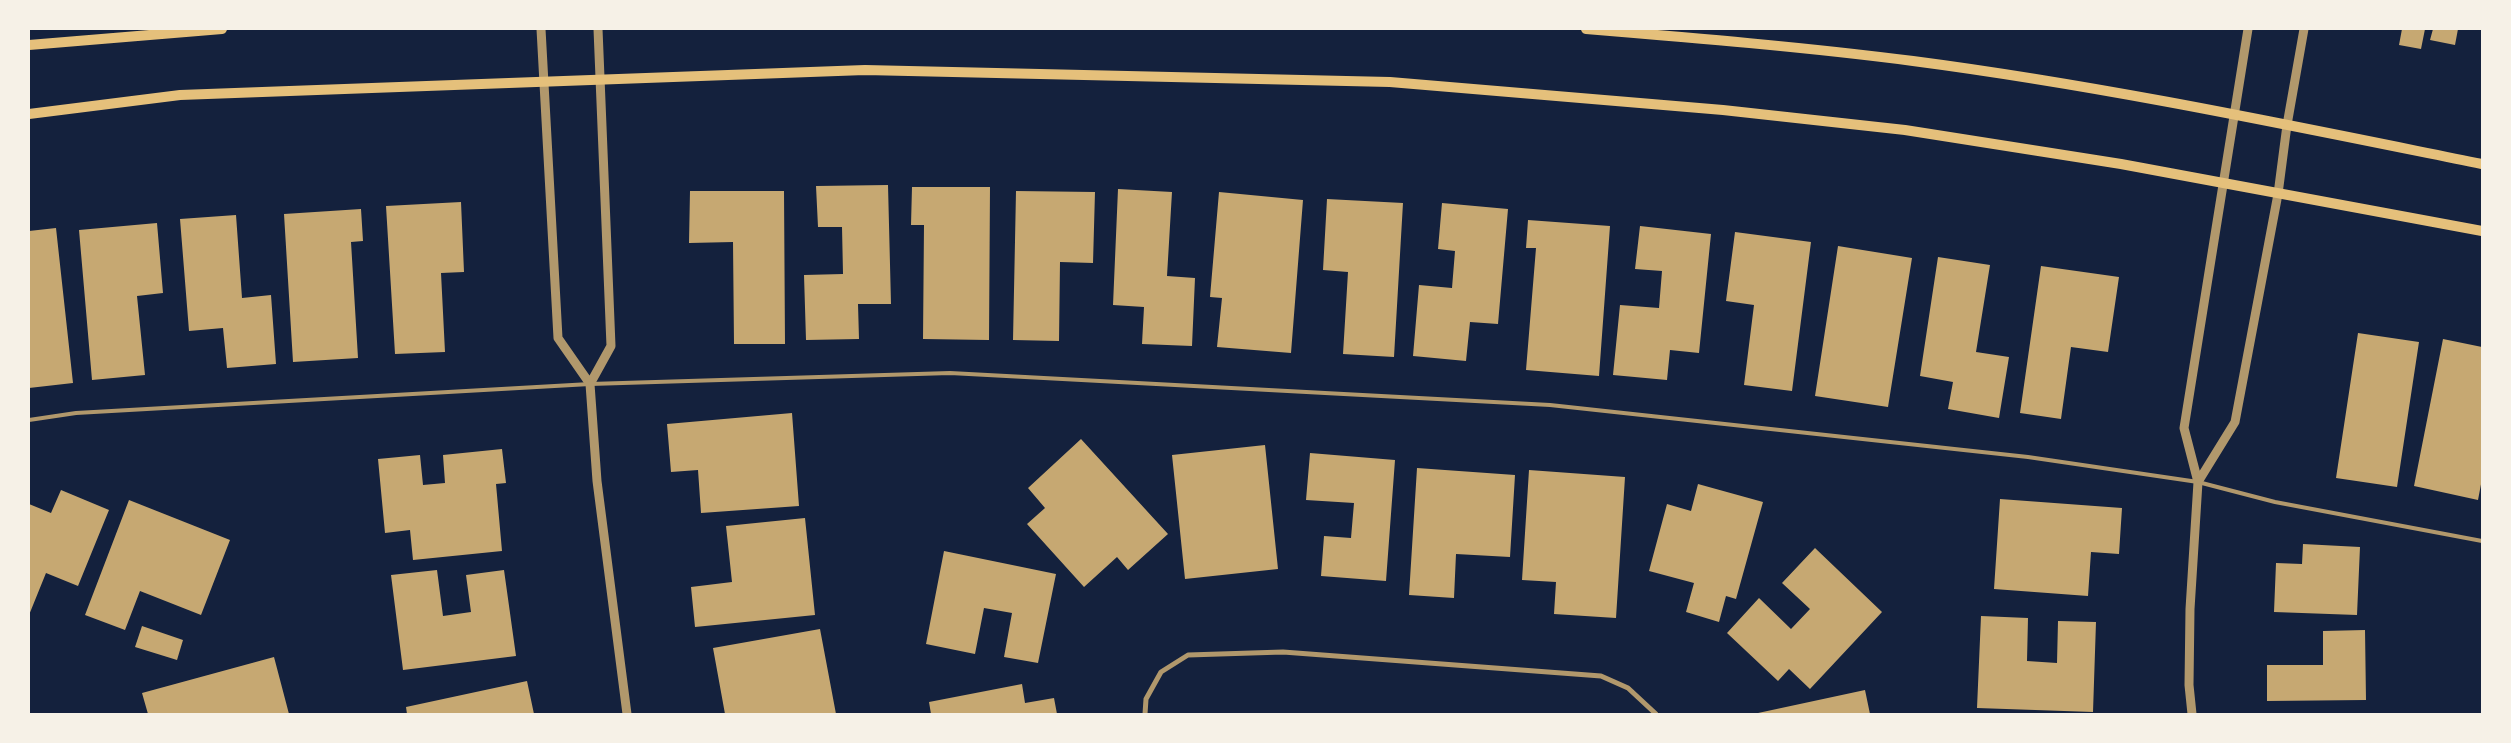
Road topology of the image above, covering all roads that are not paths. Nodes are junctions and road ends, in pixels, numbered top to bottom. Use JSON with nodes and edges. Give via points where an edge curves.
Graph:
{"nodes":[{"id":1,"x":222,"y":29,"type":"edge"},
{"id":2,"x":541,"y":29,"type":"edge"},
{"id":3,"x":598,"y":29,"type":"edge"},
{"id":4,"x":1586,"y":29,"type":"edge"},
{"id":5,"x":2248,"y":29,"type":"edge"},
{"id":6,"x":2304,"y":29,"type":"edge"},
{"id":7,"x":29,"y":45,"type":"edge"},
{"id":8,"x":600,"y":80,"type":"junction"},
{"id":9,"x":543,"y":83,"type":"junction"},
{"id":10,"x":29,"y":114,"type":"edge"},
{"id":11,"x":2234,"y":114,"type":"junction"},
{"id":12,"x":2287,"y":125,"type":"junction"},
{"id":13,"x":2482,"y":164,"type":"edge"},
{"id":14,"x":2224,"y":183,"type":"junction"},
{"id":15,"x":2278,"y":194,"type":"junction"},
{"id":16,"x":2482,"y":231,"type":"edge"},
{"id":17,"x":590,"y":384,"type":"junction"},
{"id":18,"x":29,"y":420,"type":"edge"},
{"id":19,"x":2198,"y":482,"type":"junction"},
{"id":20,"x":2482,"y":541,"type":"edge"},
{"id":21,"x":1655,"y":712,"type":"edge"},
{"id":22,"x":627,"y":714,"type":"edge"},
{"id":23,"x":1145,"y":714,"type":"edge"},
{"id":24,"x":2192,"y":714,"type":"edge"}],
"edges":[{"from":1,"to":7,"type":"main road"},
{"from":2,"to":9,"type":"street"},
{"from":3,"to":8,"type":"street"},
{"from":4,"to":11,"type":"main road","via":[[1914,62]]},
{"from":5,"to":11,"type":"street"},
{"from":6,"to":12,"type":"street"},
{"from":8,"to":9,"type":"main road"},
{"from":8,"to":14,"type":"main road","via":[[865,70],[1390,82],[1723,110],[1904,130]]},
{"from":8,"to":17,"type":"street","via":[[611,346]]},
{"from":9,"to":10,"type":"main road","via":[[180,95]]},
{"from":9,"to":17,"type":"street","via":[[558,338]]},
{"from":11,"to":12,"type":"main road"},
{"from":11,"to":14,"type":"street"},
{"from":12,"to":13,"type":"main road"},
{"from":12,"to":15,"type":"street"},
{"from":14,"to":15,"type":"main road"},
{"from":14,"to":19,"type":"street","via":[[2184,428]]},
{"from":15,"to":16,"type":"main road"},
{"from":15,"to":19,"type":"street","via":[[2235,422]]},
{"from":17,"to":18,"type":"lane","via":[[76,413]]},
{"from":17,"to":19,"type":"lane","via":[[950,374],[1550,405],[2028,457]]},
{"from":17,"to":22,"type":"street","via":[[597,481]]},
{"from":19,"to":20,"type":"lane","via":[[2275,502]]},
{"from":19,"to":24,"type":"street","via":[[2190,618]]},
{"from":21,"to":23,"type":"street","via":[[1628,688],[1601,676],[1283,652],[1188,655],[1161,672],[1146,699]]}]}
